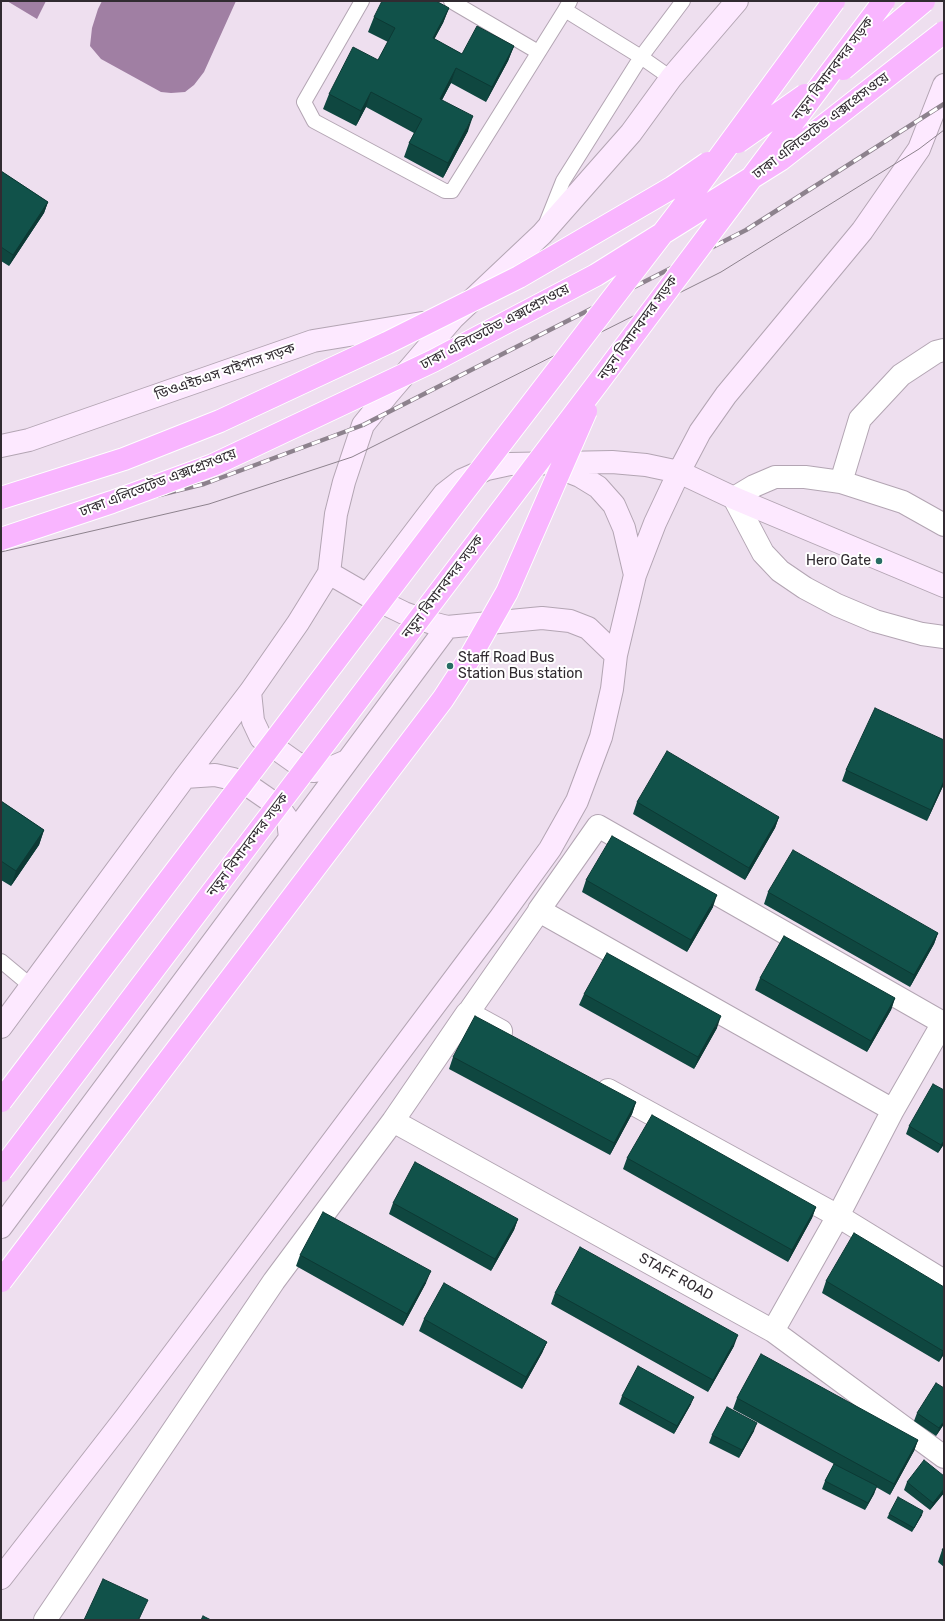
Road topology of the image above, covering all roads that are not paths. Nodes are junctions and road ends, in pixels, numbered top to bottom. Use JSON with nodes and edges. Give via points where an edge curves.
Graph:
{"nodes":[{"id":1,"x":362,"y":1,"type":"edge"},
{"id":2,"x":451,"y":1,"type":"edge"},
{"id":3,"x":683,"y":1,"type":"edge"},
{"id":4,"x":737,"y":1,"type":"edge"},
{"id":5,"x":834,"y":1,"type":"edge"},
{"id":6,"x":884,"y":1,"type":"edge"},
{"id":7,"x":924,"y":1,"type":"edge"},
{"id":8,"x":567,"y":5,"type":"edge"},
{"id":9,"x":944,"y":32,"type":"edge"},
{"id":10,"x":538,"y":52,"type":"junction"},
{"id":11,"x":641,"y":57,"type":"junction"},
{"id":12,"x":671,"y":78,"type":"junction"},
{"id":13,"x":944,"y":85,"type":"edge"},
{"id":14,"x":542,"y":234,"type":"junction"},
{"id":15,"x":453,"y":318,"type":"junction"},
{"id":16,"x":944,"y":350,"type":"edge"},
{"id":17,"x":597,"y":384,"type":"junction"},
{"id":18,"x":1,"y":446,"type":"edge"},
{"id":19,"x":548,"y":464,"type":"junction"},
{"id":20,"x":679,"y":472,"type":"junction"},
{"id":21,"x":841,"y":482,"type":"junction"},
{"id":22,"x":1,"y":498,"type":"edge"},
{"id":23,"x":734,"y":498,"type":"junction"},
{"id":24,"x":944,"y":525,"type":"edge"},
{"id":25,"x":1,"y":539,"type":"edge"},
{"id":26,"x":328,"y":573,"type":"junction"},
{"id":27,"x":636,"y":575,"type":"junction"},
{"id":28,"x":944,"y":586,"type":"edge"},
{"id":29,"x":367,"y":595,"type":"junction"},
{"id":30,"x":447,"y":626,"type":"junction"},
{"id":31,"x":944,"y":637,"type":"edge"},
{"id":32,"x":616,"y":655,"type":"junction"},
{"id":33,"x":250,"y":692,"type":"junction"},
{"id":34,"x":346,"y":762,"type":"junction"},
{"id":35,"x":185,"y":777,"type":"junction"},
{"id":36,"x":290,"y":838,"type":"junction"},
{"id":37,"x":1,"y":961,"type":"edge"},
{"id":38,"x":31,"y":986,"type":"junction"},
{"id":39,"x":944,"y":1022,"type":"edge"},
{"id":40,"x":1,"y":1027,"type":"edge"},
{"id":41,"x":593,"y":1082,"type":"edge"},
{"id":42,"x":872,"y":1098,"type":"junction"},
{"id":43,"x":1,"y":1101,"type":"edge"},
{"id":44,"x":393,"y":1121,"type":"junction"},
{"id":45,"x":1,"y":1171,"type":"edge"},
{"id":46,"x":819,"y":1206,"type":"junction"},
{"id":47,"x":1,"y":1227,"type":"edge"},
{"id":48,"x":1,"y":1281,"type":"edge"},
{"id":49,"x":944,"y":1281,"type":"edge"},
{"id":50,"x":773,"y":1331,"type":"junction"},
{"id":51,"x":944,"y":1457,"type":"edge"},
{"id":52,"x":1,"y":1578,"type":"edge"},
{"id":53,"x":45,"y":1620,"type":"edge"}],
"edges":[{"from":1,"to":10,"type":"lane","via":[[304,102],[314,121],[445,191],[452,191]]},
{"from":2,"to":10,"type":"lane"},
{"from":3,"to":11,"type":"lane"},
{"from":4,"to":12,"type":"main road"},
{"from":5,"to":43,"type":"highway","bridge":true,"via":[[679,212]]},
{"from":6,"to":17,"type":"highway","name":"নতুন বিমানবন্দর সড়ক","bridge":true},
{"from":7,"to":22,"type":"highway","bridge":true,"via":[[847,66],[673,187],[519,277],[387,343],[220,420],[124,459]]},
{"from":8,"to":10,"type":"lane"},
{"from":8,"to":11,"type":"lane"},
{"from":9,"to":25,"type":"highway","name":"ঢাকা এলিভেটেড এক্সপ্রেসওয়ে","bridge":true,"via":[[780,160],[596,275],[433,361],[213,465]]},
{"from":11,"to":12,"type":"lane"},
{"from":11,"to":14,"type":"lane","via":[[563,181]]},
{"from":12,"to":14,"type":"main road","via":[[631,133]]},
{"from":13,"to":20,"type":"main road","via":[[919,149],[862,230],[726,395],[700,432]]},
{"from":14,"to":15,"type":"main road"},
{"from":15,"to":18,"type":"main road","name":"ডিওএইচএস বাইপাস সড়ক","via":[[313,341],[29,440]]},
{"from":15,"to":26,"type":"main road","via":[[364,425],[336,514]]},
{"from":16,"to":21,"type":"street","via":[[936,352],[901,375],[860,419]]},
{"from":17,"to":45,"type":"highway","name":"নতুন বিমানবন্দর সড়ক","bridge":true},
{"from":17,"to":48,"type":"highway","bridge":true,"via":[[507,592],[443,699]]},
{"from":19,"to":20,"type":"main road","via":[[612,462],[646,465]]},
{"from":19,"to":27,"type":"main road","via":[[580,476],[598,487],[614,505],[624,528]]},
{"from":19,"to":29,"type":"main road","via":[[502,466],[487,469],[462,480],[444,494]]},
{"from":20,"to":23,"type":"main road"},
{"from":20,"to":27,"type":"main road","via":[[655,523]]},
{"from":21,"to":23,"type":"street","via":[[805,477],[775,477]]},
{"from":21,"to":24,"type":"street","via":[[903,502]]},
{"from":23,"to":28,"type":"main road"},
{"from":23,"to":31,"type":"street","via":[[763,553],[780,571],[805,588],[875,621],[922,634]]},
{"from":26,"to":29,"type":"main road"},
{"from":26,"to":33,"type":"main road","via":[[298,623]]},
{"from":27,"to":32,"type":"main road"},
{"from":29,"to":30,"type":"main road","via":[[432,623]]},
{"from":30,"to":32,"type":"main road","via":[[542,618],[570,621],[588,628]]},
{"from":30,"to":34,"type":"main road"},
{"from":32,"to":52,"type":"main road","via":[[612,689],[601,737],[576,801],[550,849],[126,1417]]},
{"from":33,"to":34,"type":"main road","via":[[253,721],[262,738],[289,758],[313,771],[328,769]]},
{"from":33,"to":35,"type":"main road"},
{"from":34,"to":36,"type":"main road"},
{"from":35,"to":36,"type":"main road","via":[[215,776],[233,779],[249,786],[278,806],[288,820]]},
{"from":35,"to":38,"type":"main road"},
{"from":36,"to":47,"type":"main road"},
{"from":37,"to":38,"type":"lane"},
{"from":38,"to":40,"type":"main road"},
{"from":39,"to":42,"type":"street"},
{"from":39,"to":42,"type":"street","via":[[598,826],[539,910]]},
{"from":41,"to":46,"type":"street"},
{"from":42,"to":44,"type":"street","via":[[539,911],[468,1013],[516,1040],[467,1014]]},
{"from":42,"to":46,"type":"street"},
{"from":44,"to":50,"type":"street","name":"STAFF ROAD"},
{"from":44,"to":53,"type":"street","via":[[274,1281]]},
{"from":46,"to":49,"type":"street"},
{"from":46,"to":50,"type":"street"},
{"from":50,"to":51,"type":"street","name":"STAFF ROAD"}]}
